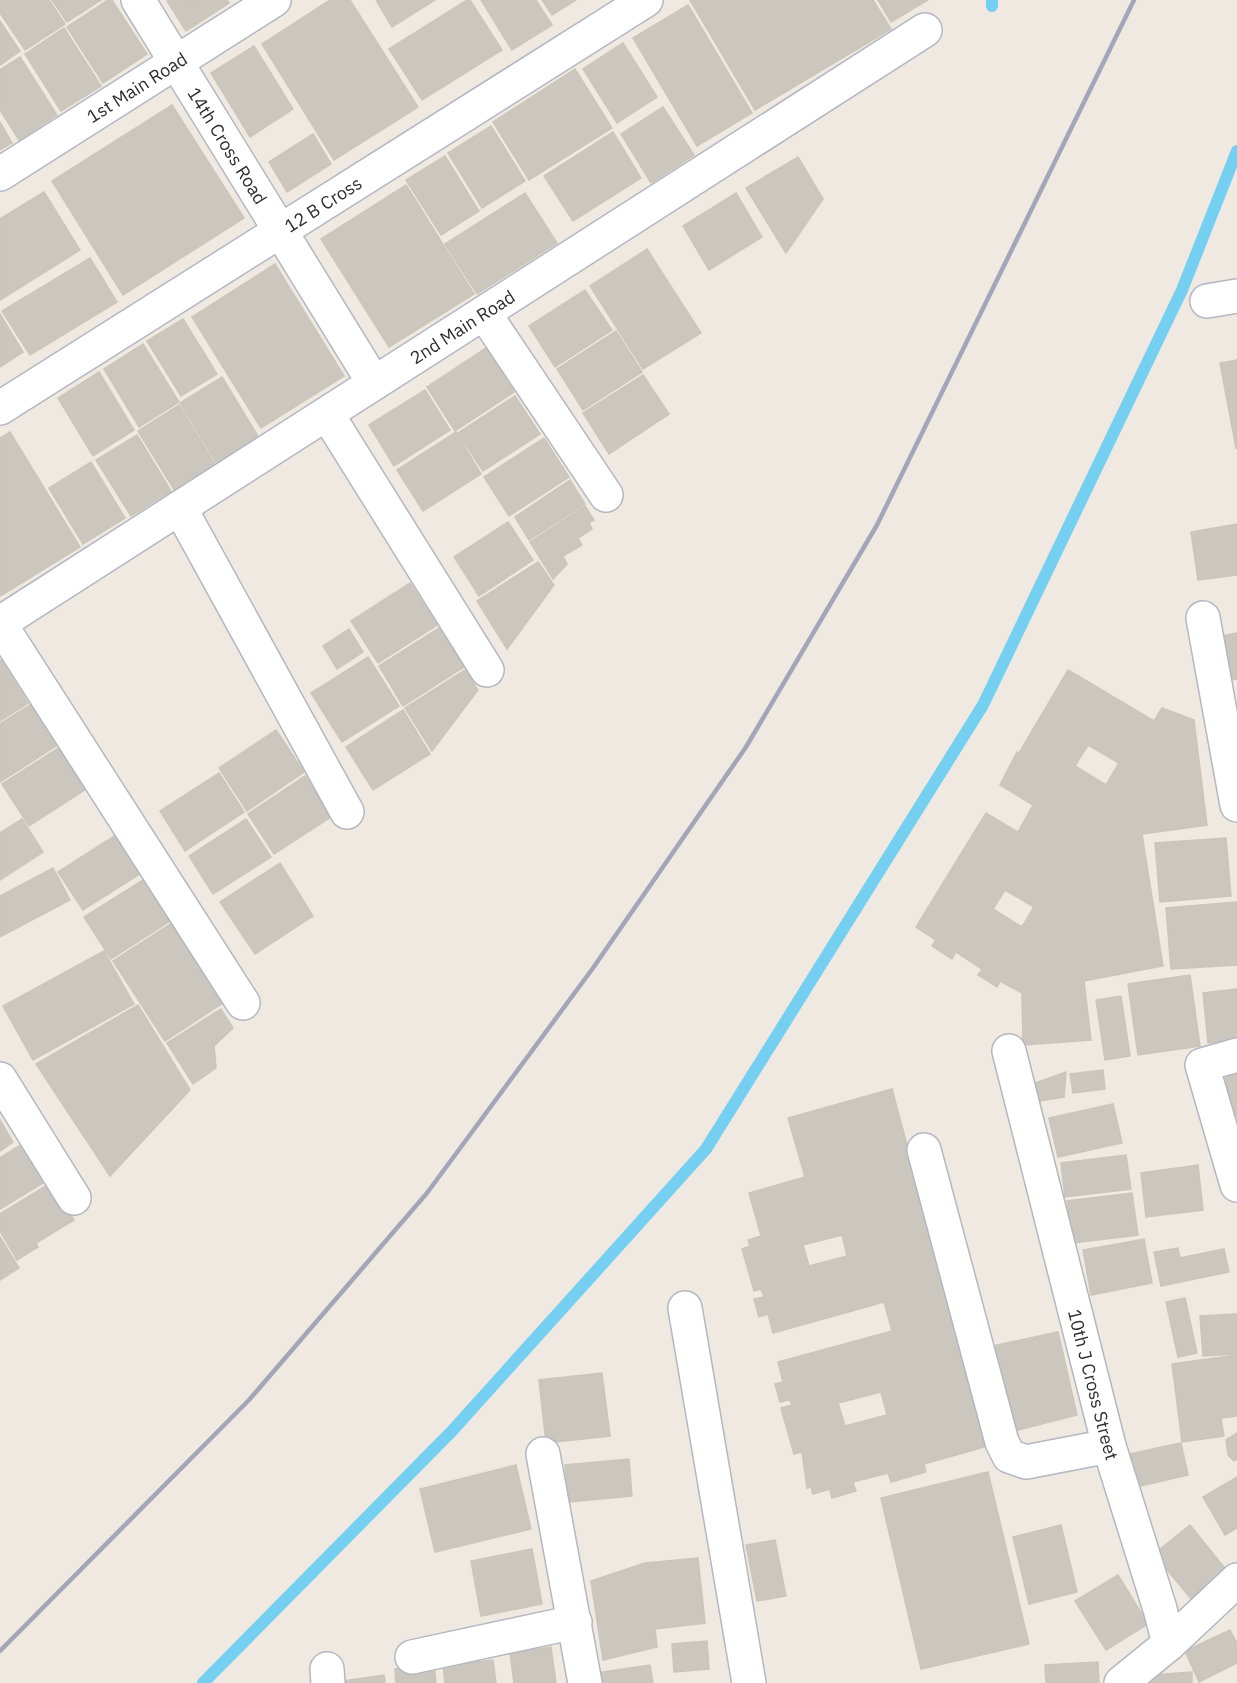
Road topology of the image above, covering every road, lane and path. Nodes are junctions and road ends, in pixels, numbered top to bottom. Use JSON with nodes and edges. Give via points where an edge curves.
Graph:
{"nodes":[{"id":1,"x":138,"y":0,"type":"edge"},
{"id":2,"x":274,"y":0,"type":"edge"},
{"id":3,"x":646,"y":0,"type":"edge"},
{"id":4,"x":925,"y":30,"type":"dead end"},
{"id":5,"x":176,"y":61,"type":"junction"},
{"id":6,"x":0,"y":174,"type":"edge"},
{"id":7,"x":280,"y":232,"type":"junction"},
{"id":8,"x":484,"y":313,"type":"junction"},
{"id":9,"x":374,"y":383,"type":"junction"},
{"id":10,"x":0,"y":408,"type":"edge"},
{"id":11,"x":327,"y":414,"type":"junction"},
{"id":12,"x":606,"y":495,"type":"dead end"},
{"id":13,"x":180,"y":508,"type":"junction"},
{"id":14,"x":1203,"y":618,"type":"dead end"},
{"id":15,"x":0,"y":624,"type":"edge"},
{"id":16,"x":487,"y":670,"type":"dead end"},
{"id":17,"x":1237,"y":805,"type":"edge"},
{"id":18,"x":346,"y":812,"type":"dead end"},
{"id":19,"x":243,"y":1003,"type":"dead end"},
{"id":20,"x":1009,"y":1051,"type":"dead end"},
{"id":21,"x":1237,"y":1055,"type":"edge"},
{"id":22,"x":0,"y":1080,"type":"edge"},
{"id":23,"x":924,"y":1150,"type":"dead end"},
{"id":24,"x":1237,"y":1185,"type":"edge"},
{"id":25,"x":74,"y":1198,"type":"dead end"},
{"id":26,"x":685,"y":1308,"type":"dead end"},
{"id":27,"x":1109,"y":1446,"type":"junction"},
{"id":28,"x":543,"y":1454,"type":"dead end"},
{"id":29,"x":1237,"y":1580,"type":"edge"},
{"id":30,"x":575,"y":1622,"type":"junction"},
{"id":31,"x":1169,"y":1644,"type":"junction"},
{"id":32,"x":412,"y":1657,"type":"dead end"},
{"id":33,"x":585,"y":1683,"type":"edge"},
{"id":34,"x":749,"y":1683,"type":"edge"},
{"id":35,"x":1121,"y":1683,"type":"edge"}],
"edges":[{"from":1,"to":5,"type":"street","name":"14th Cross Road"},
{"from":2,"to":5,"type":"street","name":"1st Main Road"},
{"from":3,"to":7,"type":"street","name":"12 B Cross"},
{"from":4,"to":8,"type":"street","name":"2nd Main Road"},
{"from":5,"to":6,"type":"street","name":"1st Main Road"},
{"from":5,"to":7,"type":"street","name":"14th Cross Road"},
{"from":7,"to":9,"type":"street","name":"14th Cross Road"},
{"from":7,"to":10,"type":"street","name":"12 B Cross"},
{"from":8,"to":9,"type":"street","name":"2nd Main Road"},
{"from":8,"to":12,"type":"street"},
{"from":9,"to":11,"type":"street","name":"2nd Main Road"},
{"from":11,"to":13,"type":"street","name":"2nd Main Road"},
{"from":11,"to":16,"type":"street"},
{"from":13,"to":15,"type":"street","name":"2nd Main Road"},
{"from":13,"to":18,"type":"street"},
{"from":14,"to":17,"type":"street"},
{"from":15,"to":19,"type":"street"},
{"from":20,"to":27,"type":"street","name":"10th J Cross Street"},
{"from":21,"to":24,"type":"street","via":[[1202,1065]]},
{"from":22,"to":25,"type":"street"},
{"from":23,"to":27,"type":"street","via":[[1009,1456],[1026,1462]]},
{"from":26,"to":34,"type":"street"},
{"from":27,"to":31,"type":"street","name":"10th J Cross Street"},
{"from":28,"to":30,"type":"street"},
{"from":29,"to":31,"type":"street"},
{"from":30,"to":32,"type":"street"},
{"from":30,"to":33,"type":"street"},
{"from":31,"to":35,"type":"street"}]}
